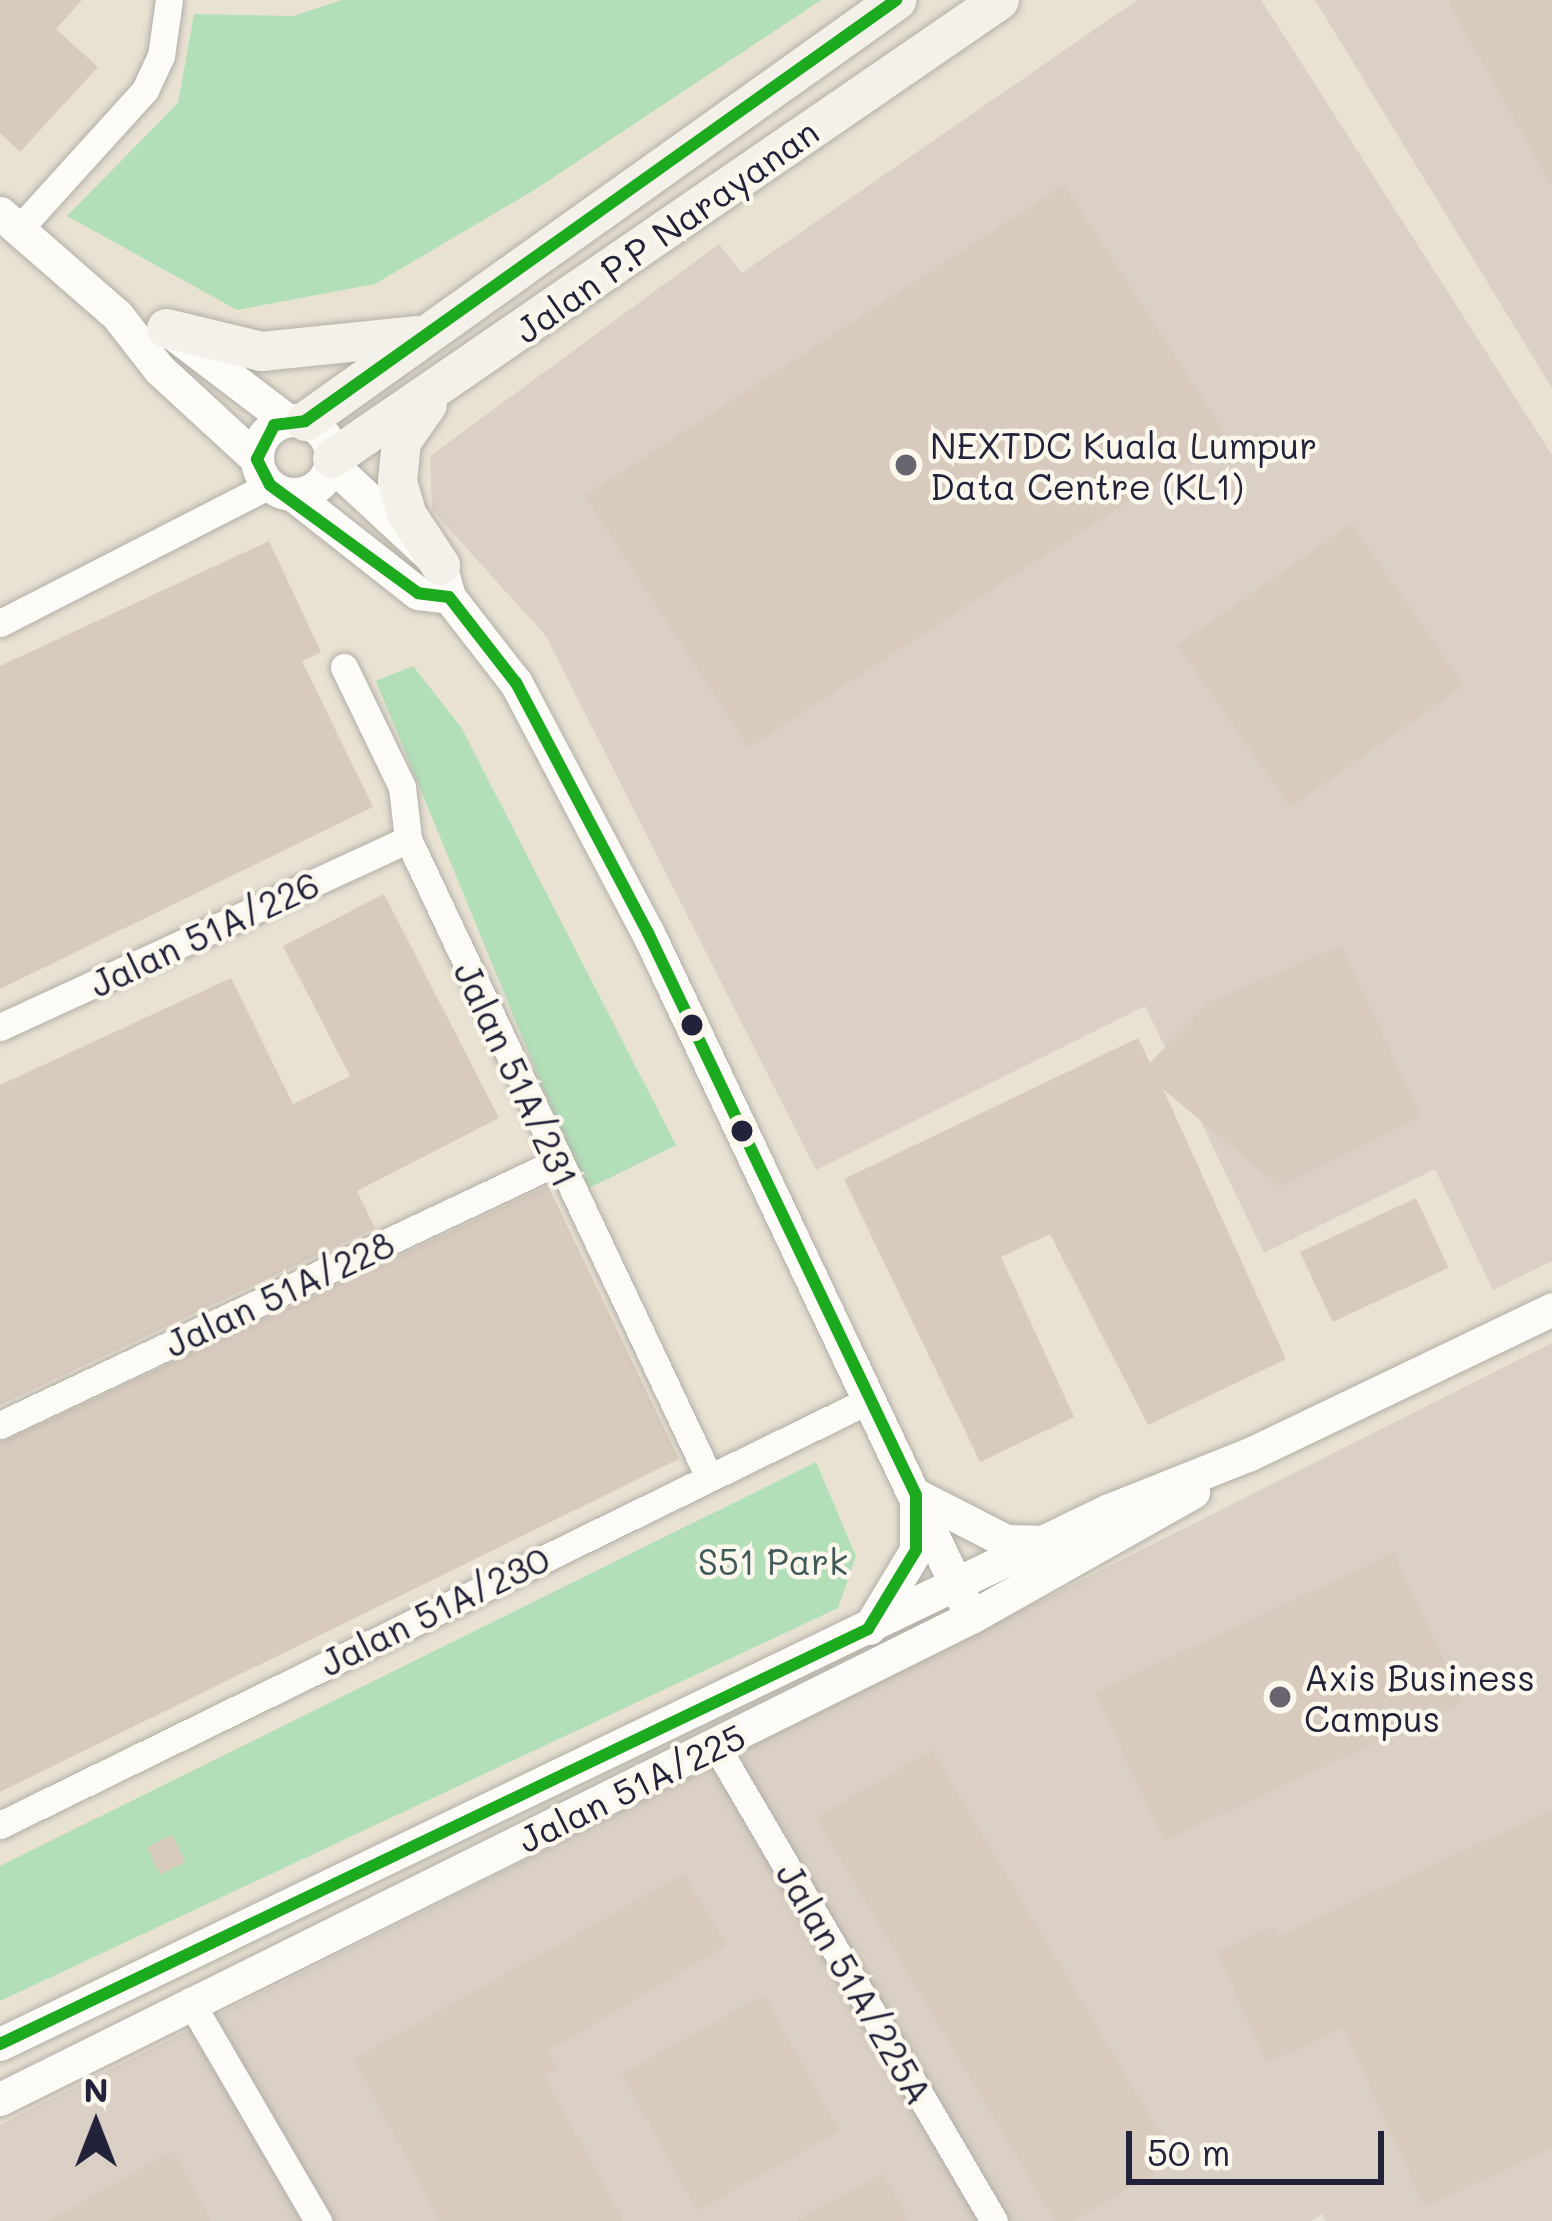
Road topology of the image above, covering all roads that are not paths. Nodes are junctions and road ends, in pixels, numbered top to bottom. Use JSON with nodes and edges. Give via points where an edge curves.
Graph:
{"nodes":[{"id":1,"x":169,"y":0,"type":"edge"},
{"id":2,"x":896,"y":0,"type":"edge"},
{"id":3,"x":999,"y":0,"type":"edge"},
{"id":4,"x":9,"y":221,"type":"edge"},
{"id":5,"x":118,"y":315,"type":"junction"},
{"id":6,"x":166,"y":328,"type":"junction"},
{"id":7,"x":420,"y":334,"type":"junction"},
{"id":8,"x":437,"y":390,"type":"junction"},
{"id":9,"x":296,"y":421,"type":"junction"},
{"id":10,"x":332,"y":461,"type":"junction"},
{"id":11,"x":273,"y":479,"type":"junction"},
{"id":12,"x":445,"y":582,"type":"junction"},
{"id":13,"x":0,"y":622,"type":"edge"},
{"id":14,"x":344,"y":667,"type":"dead end"},
{"id":15,"x":408,"y":839,"type":"junction"},
{"id":16,"x":0,"y":1028,"type":"edge"},
{"id":17,"x":557,"y":1162,"type":"junction"},
{"id":18,"x":1552,"y":1309,"type":"edge"},
{"id":19,"x":871,"y":1400,"type":"junction"},
{"id":20,"x":0,"y":1425,"type":"edge"},
{"id":21,"x":1250,"y":1454,"type":"junction"},
{"id":22,"x":708,"y":1475,"type":"junction"},
{"id":23,"x":916,"y":1495,"type":"junction"},
{"id":24,"x":1047,"y":1542,"type":"junction"},
{"id":25,"x":965,"y":1603,"type":"junction"},
{"id":26,"x":868,"y":1629,"type":"junction"},
{"id":27,"x":716,"y":1746,"type":"junction"},
{"id":28,"x":0,"y":1825,"type":"edge"},
{"id":29,"x":190,"y":2001,"type":"junction"},
{"id":30,"x":0,"y":2044,"type":"edge"},
{"id":31,"x":0,"y":2099,"type":"edge"},
{"id":32,"x":318,"y":2221,"type":"edge"},
{"id":33,"x":994,"y":2221,"type":"edge"}],
"edges":[{"from":1,"to":4,"type":"street","via":[[145,90]]},
{"from":2,"to":7,"type":"main road","name":"Jalan P.P Narayanan"},
{"from":3,"to":8,"type":"main road","name":"Jalan P.P Narayanan"},
{"from":4,"to":5,"type":"street"},
{"from":5,"to":6,"type":"street"},
{"from":5,"to":11,"type":"street","via":[[159,369]]},
{"from":6,"to":7,"type":"main road","via":[[261,350]]},
{"from":6,"to":9,"type":"street"},
{"from":7,"to":9,"type":"main road","name":"Jalan P.P Narayanan"},
{"from":8,"to":10,"type":"main road","name":"Jalan P.P Narayanan"},
{"from":8,"to":12,"type":"main road","via":[[401,441],[397,482]]},
{"from":9,"to":10,"type":"street","via":[[325,436]]},
{"from":9,"to":11,"type":"street","via":[[265,434]]},
{"from":10,"to":11,"type":"street","via":[[317,486]]},
{"from":10,"to":12,"type":"street"},
{"from":11,"to":12,"type":"street","via":[[418,593]]},
{"from":11,"to":13,"type":"street"},
{"from":12,"to":19,"type":"street","via":[[516,682],[590,816]]},
{"from":14,"to":15,"type":"street","name":"Jalan 51A/231","via":[[402,787]]},
{"from":15,"to":16,"type":"street","name":"Jalan 51A/226"},
{"from":15,"to":17,"type":"street","name":"Jalan 51A/231"},
{"from":17,"to":20,"type":"street","name":"Jalan 51A/228"},
{"from":17,"to":22,"type":"street","name":"Jalan 51A/231"},
{"from":18,"to":21,"type":"street","name":"Jalan 51A/225"},
{"from":19,"to":22,"type":"street","name":"Jalan 51A/230"},
{"from":19,"to":23,"type":"street"},
{"from":21,"to":24,"type":"street","name":"Jalan 51A/225"},
{"from":21,"to":25,"type":"street","name":"Jalan 51A/225","via":[[1124,1537]]},
{"from":22,"to":28,"type":"street","name":"Jalan 51A/230"},
{"from":23,"to":24,"type":"street","via":[[1006,1541]]},
{"from":23,"to":25,"type":"street"},
{"from":23,"to":26,"type":"street","via":[[916,1550]]},
{"from":24,"to":25,"type":"street","name":"Jalan 51A/225"},
{"from":25,"to":26,"type":"street","name":"Jalan 51A/225"},
{"from":25,"to":27,"type":"street","name":"Jalan 51A/225"},
{"from":26,"to":30,"type":"street","name":"Jalan 51A/225"},
{"from":27,"to":29,"type":"street","name":"Jalan 51A/225"},
{"from":27,"to":33,"type":"street","name":"Jalan 51A/225A"},
{"from":29,"to":31,"type":"street","name":"Jalan 51A/225"},
{"from":29,"to":32,"type":"street"}]}
